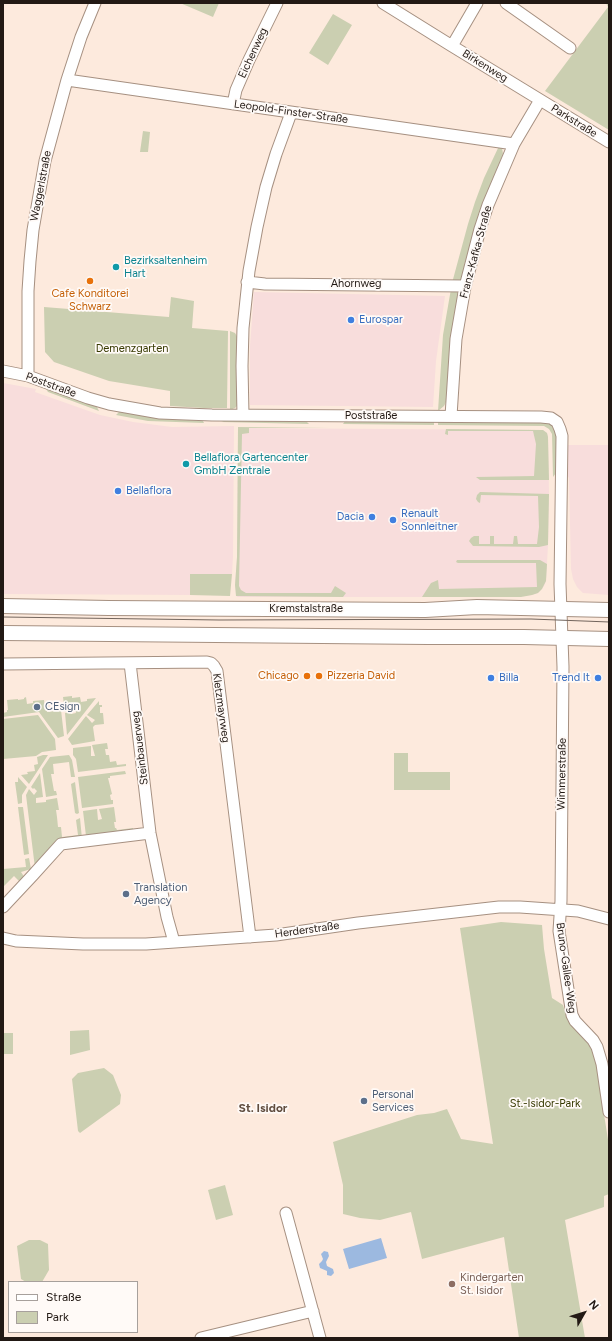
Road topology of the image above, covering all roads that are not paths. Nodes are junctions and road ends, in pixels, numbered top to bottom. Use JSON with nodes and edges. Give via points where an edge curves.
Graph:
{"nodes":[{"id":1,"x":95,"y":3,"type":"edge"},
{"id":2,"x":277,"y":3,"type":"edge"},
{"id":3,"x":382,"y":3,"type":"edge"},
{"id":4,"x":477,"y":3,"type":"edge"},
{"id":5,"x":506,"y":3,"type":"edge"},
{"id":6,"x":452,"y":46,"type":"junction"},
{"id":7,"x":570,"y":48,"type":"dead end"},
{"id":8,"x":67,"y":80,"type":"junction"},
{"id":9,"x":540,"y":100,"type":"junction"},
{"id":10,"x":233,"y":104,"type":"junction"},
{"id":11,"x":291,"y":113,"type":"junction"},
{"id":12,"x":609,"y":142,"type":"edge"},
{"id":13,"x":514,"y":144,"type":"junction"},
{"id":14,"x":247,"y":282,"type":"junction"},
{"id":15,"x":466,"y":286,"type":"junction"},
{"id":16,"x":3,"y":371,"type":"edge"},
{"id":17,"x":28,"y":376,"type":"junction"},
{"id":18,"x":242,"y":415,"type":"junction"},
{"id":19,"x":451,"y":416,"type":"junction"},
{"id":20,"x":3,"y":606,"type":"edge"},
{"id":21,"x":560,"y":608,"type":"junction"},
{"id":22,"x":609,"y":610,"type":"edge"},
{"id":23,"x":3,"y":633,"type":"edge"},
{"id":24,"x":562,"y":638,"type":"junction"},
{"id":25,"x":609,"y":639,"type":"edge"},
{"id":26,"x":130,"y":663,"type":"junction"},
{"id":27,"x":3,"y":664,"type":"edge"},
{"id":28,"x":150,"y":833,"type":"junction"},
{"id":29,"x":3,"y":907,"type":"edge"},
{"id":30,"x":560,"y":910,"type":"junction"},
{"id":31,"x":609,"y":919,"type":"edge"},
{"id":32,"x":250,"y":937,"type":"junction"},
{"id":33,"x":3,"y":938,"type":"edge"},
{"id":34,"x":174,"y":942,"type":"junction"},
{"id":35,"x":609,"y":1112,"type":"edge"},
{"id":36,"x":286,"y":1213,"type":"dead end"},
{"id":37,"x":313,"y":1311,"type":"junction"},
{"id":38,"x":202,"y":1338,"type":"edge"},
{"id":39,"x":320,"y":1338,"type":"edge"}],
"edges":[{"from":1,"to":8,"type":"street","name":"Waggerlstraße"},
{"from":2,"to":10,"type":"street","name":"Eichenweg","via":[[238,84]]},
{"from":3,"to":6,"type":"street"},
{"from":4,"to":6,"type":"street","name":"Birkenweg"},
{"from":5,"to":7,"type":"street"},
{"from":6,"to":9,"type":"street","name":"Birkenweg"},
{"from":8,"to":10,"type":"street","name":"Leopold-Finster-Straße"},
{"from":8,"to":17,"type":"street","name":"Waggerlstraße","via":[[46,157],[33,230],[28,291]]},
{"from":9,"to":12,"type":"street","name":"Parkstraße"},
{"from":9,"to":13,"type":"street","name":"Franz-Kafka-Straße"},
{"from":10,"to":11,"type":"street","name":"Leopold-Finster-Straße"},
{"from":11,"to":13,"type":"street","name":"Leopold-Finster-Straße"},
{"from":11,"to":14,"type":"street","via":[[266,187]]},
{"from":13,"to":15,"type":"street","name":"Franz-Kafka-Straße","via":[[488,205]]},
{"from":14,"to":15,"type":"street","name":"Ahornweg"},
{"from":14,"to":18,"type":"street","via":[[243,328]]},
{"from":15,"to":19,"type":"street","name":"Franz-Kafka-Straße","via":[[456,339]]},
{"from":16,"to":17,"type":"street","name":"Poststraße"},
{"from":17,"to":18,"type":"street","name":"Poststraße","via":[[88,398],[134,409],[172,414]]},
{"from":18,"to":19,"type":"street","name":"Poststraße"},
{"from":19,"to":21,"type":"street","name":"Poststraße","via":[[541,417],[551,418],[557,422],[562,436]]},
{"from":20,"to":21,"type":"main road","name":"Kremstalstraße","via":[[425,610],[477,607]]},
{"from":21,"to":22,"type":"main road","name":"Kremstalstraße"},
{"from":21,"to":24,"type":"street","name":"Wimmerstraße"},
{"from":23,"to":24,"type":"main road"},
{"from":24,"to":25,"type":"main road"},
{"from":24,"to":30,"type":"street","name":"Wimmerstraße"},
{"from":26,"to":27,"type":"street","name":"Kletzmayrweg"},
{"from":26,"to":28,"type":"street","name":"Steinbauerweg"},
{"from":26,"to":32,"type":"street","name":"Kletzmayrweg","via":[[207,662],[217,671]]},
{"from":28,"to":29,"type":"street","via":[[61,844]]},
{"from":28,"to":34,"type":"street","name":"Steinbauerweg"},
{"from":30,"to":31,"type":"street","name":"Herderstraße"},
{"from":30,"to":32,"type":"street","name":"Herderstraße","via":[[520,907],[478,909]]},
{"from":30,"to":35,"type":"street","name":"Bruno-Gallee-Weg","via":[[558,931],[572,1015],[597,1047]]},
{"from":32,"to":34,"type":"street","name":"Herderstraße"},
{"from":33,"to":34,"type":"street","name":"Herderstraße","via":[[16,941],[83,944]]},
{"from":36,"to":37,"type":"street"},
{"from":37,"to":38,"type":"street"},
{"from":37,"to":39,"type":"street"}]}
